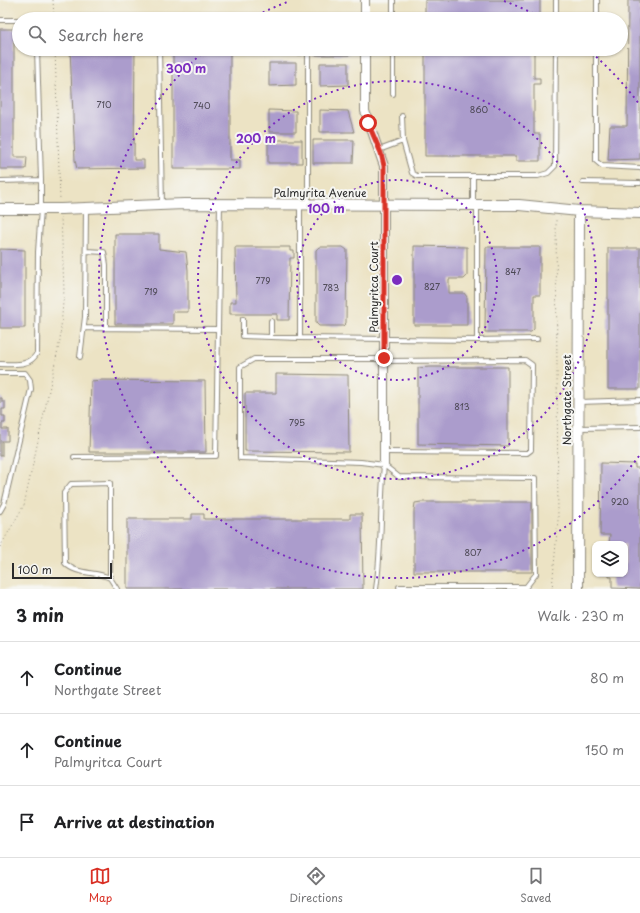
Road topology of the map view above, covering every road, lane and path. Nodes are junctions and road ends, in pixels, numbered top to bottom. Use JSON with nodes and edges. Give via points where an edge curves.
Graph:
{"nodes":[{"id":1,"x":54,"y":0,"type":"edge"},
{"id":2,"x":365,"y":0,"type":"edge"},
{"id":3,"x":393,"y":0,"type":"edge"},
{"id":4,"x":556,"y":0,"type":"edge"},
{"id":5,"x":597,"y":0,"type":"edge"},
{"id":6,"x":54,"y":12,"type":"edge"},
{"id":7,"x":365,"y":12,"type":"edge"},
{"id":8,"x":393,"y":12,"type":"edge"},
{"id":9,"x":556,"y":12,"type":"edge"},
{"id":10,"x":596,"y":12,"type":"edge"},
{"id":11,"x":0,"y":20,"type":"edge"},
{"id":12,"x":12,"y":20,"type":"edge"},
{"id":13,"x":37,"y":56,"type":"edge"},
{"id":14,"x":55,"y":56,"type":"edge"},
{"id":15,"x":160,"y":56,"type":"edge"},
{"id":16,"x":308,"y":56,"type":"edge"},
{"id":17,"x":365,"y":56,"type":"edge"},
{"id":18,"x":393,"y":56,"type":"edge"},
{"id":19,"x":556,"y":56,"type":"edge"},
{"id":20,"x":596,"y":56,"type":"edge"},
{"id":21,"x":393,"y":94,"type":"dead end"},
{"id":22,"x":402,"y":116,"type":"dead end"},
{"id":23,"x":403,"y":141,"type":"junction"},
{"id":24,"x":379,"y":150,"type":"junction"},
{"id":25,"x":640,"y":168,"type":"edge"},
{"id":26,"x":473,"y":176,"type":"junction"},
{"id":27,"x":41,"y":180,"type":"junction"},
{"id":28,"x":0,"y":181,"type":"edge"},
{"id":29,"x":583,"y":182,"type":"dead end"},
{"id":30,"x":640,"y":182,"type":"edge"},
{"id":31,"x":220,"y":204,"type":"junction"},
{"id":32,"x":304,"y":204,"type":"junction"},
{"id":33,"x":384,"y":204,"type":"junction"},
{"id":34,"x":162,"y":205,"type":"junction"},
{"id":35,"x":475,"y":205,"type":"junction"},
{"id":36,"x":86,"y":208,"type":"junction"},
{"id":37,"x":0,"y":209,"type":"edge"},
{"id":38,"x":42,"y":209,"type":"junction"},
{"id":39,"x":60,"y":209,"type":"junction"},
{"id":40,"x":556,"y":209,"type":"junction"},
{"id":41,"x":578,"y":211,"type":"junction"},
{"id":42,"x":640,"y":212,"type":"edge"},
{"id":43,"x":86,"y":251,"type":"junction"},
{"id":44,"x":243,"y":319,"type":"dead end"},
{"id":45,"x":271,"y":321,"type":"dead end"},
{"id":46,"x":84,"y":328,"type":"junction"},
{"id":47,"x":106,"y":328,"type":"junction"},
{"id":48,"x":218,"y":329,"type":"junction"},
{"id":49,"x":271,"y":337,"type":"junction"},
{"id":50,"x":300,"y":338,"type":"junction"},
{"id":51,"x":384,"y":339,"type":"junction"},
{"id":52,"x":537,"y":339,"type":"dead end"},
{"id":53,"x":477,"y":340,"type":"junction"},
{"id":54,"x":80,"y":357,"type":"dead end"},
{"id":55,"x":384,"y":360,"type":"junction"},
{"id":56,"x":0,"y":364,"type":"edge"},
{"id":57,"x":0,"y":373,"type":"edge"},
{"id":58,"x":640,"y":400,"type":"edge"},
{"id":59,"x":579,"y":402,"type":"junction"},
{"id":60,"x":640,"y":427,"type":"edge"},
{"id":61,"x":578,"y":428,"type":"junction"},
{"id":62,"x":384,"y":452,"type":"junction"},
{"id":63,"x":74,"y":456,"type":"dead end"},
{"id":64,"x":384,"y":465,"type":"junction"},
{"id":65,"x":0,"y":511,"type":"edge"},
{"id":66,"x":0,"y":547,"type":"edge"},
{"id":67,"x":110,"y":578,"type":"junction"},
{"id":68,"x":399,"y":587,"type":"dead end"},
{"id":69,"x":117,"y":589,"type":"edge"},
{"id":70,"x":376,"y":589,"type":"edge"},
{"id":71,"x":552,"y":589,"type":"edge"},
{"id":72,"x":578,"y":589,"type":"edge"}],
"edges":[{"from":1,"to":6,"type":"path"},
{"from":2,"to":7,"type":"street"},
{"from":3,"to":8,"type":"lane"},
{"from":4,"to":9,"type":"lane"},
{"from":5,"to":10,"type":"lane"},
{"from":11,"to":12,"type":"lane"},
{"from":13,"to":27,"type":"lane"},
{"from":14,"to":39,"type":"path"},
{"from":15,"to":34,"type":"lane"},
{"from":16,"to":32,"type":"lane"},
{"from":17,"to":24,"type":"street","via":[[365,111]]},
{"from":18,"to":21,"type":"lane"},
{"from":19,"to":26,"type":"lane","via":[[555,166],[548,173],[538,176]]},
{"from":20,"to":25,"type":"lane","via":[[596,161],[602,166]]},
{"from":22,"to":23,"type":"lane"},
{"from":23,"to":24,"type":"lane"},
{"from":23,"to":26,"type":"lane","via":[[412,173],[416,176]]},
{"from":24,"to":33,"type":"street","via":[[384,166]]},
{"from":26,"to":35,"type":"lane"},
{"from":27,"to":28,"type":"lane"},
{"from":27,"to":38,"type":"lane"},
{"from":29,"to":30,"type":"lane"},
{"from":31,"to":32,"type":"street","name":"Palmyrita Avenue"},
{"from":31,"to":34,"type":"street","name":"Palmyrita Avenue"},
{"from":31,"to":48,"type":"lane"},
{"from":32,"to":33,"type":"street","name":"Palmyrita Avenue"},
{"from":32,"to":50,"type":"lane"},
{"from":33,"to":35,"type":"street","name":"Palmyrita Avenue"},
{"from":33,"to":51,"type":"street","name":"Palmyritca Court"},
{"from":34,"to":36,"type":"street","name":"Palmyrita Avenue"},
{"from":35,"to":40,"type":"street","name":"Palmyrita Avenue","via":[[519,205]]},
{"from":35,"to":53,"type":"lane"},
{"from":36,"to":39,"type":"street","name":"Palmyrita Avenue"},
{"from":36,"to":43,"type":"lane"},
{"from":37,"to":38,"type":"street","name":"Palmyrita Avenue"},
{"from":38,"to":39,"type":"street","name":"Palmyrita Avenue"},
{"from":38,"to":56,"type":"lane","via":[[38,252],[37,354],[26,364]]},
{"from":39,"to":66,"type":"path","via":[[64,290],[60,340],[24,505]]},
{"from":40,"to":41,"type":"street","name":"Palmyrita Avenue"},
{"from":40,"to":71,"type":"path","via":[[558,520]]},
{"from":41,"to":42,"type":"street","name":"Palmyrita Avenue"},
{"from":41,"to":59,"type":"street","name":"Northgate Street"},
{"from":43,"to":46,"type":"lane"},
{"from":43,"to":47,"type":"lane","via":[[104,252]]},
{"from":44,"to":49,"type":"lane","via":[[243,336]]},
{"from":45,"to":49,"type":"lane"},
{"from":46,"to":47,"type":"lane"},
{"from":46,"to":54,"type":"lane"},
{"from":47,"to":48,"type":"lane"},
{"from":48,"to":63,"type":"lane","via":[[216,456]]},
{"from":49,"to":50,"type":"lane"},
{"from":50,"to":51,"type":"lane"},
{"from":51,"to":53,"type":"lane"},
{"from":51,"to":55,"type":"street","name":"Palmyritca Court"},
{"from":52,"to":53,"type":"lane"},
{"from":55,"to":62,"type":"street","name":"Palmyritca Court"},
{"from":55,"to":62,"type":"lane","via":[[525,360],[532,365],[531,450],[527,453]]},
{"from":55,"to":64,"type":"lane","via":[[254,359],[240,366],[240,458]]},
{"from":57,"to":65,"type":"lane","via":[[25,373],[30,380],[31,389],[4,504]]},
{"from":58,"to":59,"type":"lane"},
{"from":59,"to":61,"type":"street","name":"Northgate Street"},
{"from":60,"to":61,"type":"lane"},
{"from":61,"to":72,"type":"street","name":"Northgate Street"},
{"from":62,"to":64,"type":"street","name":"Palmyritca Court"},
{"from":64,"to":68,"type":"lane","via":[[399,477],[535,478],[536,574],[526,587]]},
{"from":64,"to":70,"type":"lane","via":[[380,561]]},
{"from":67,"to":67,"type":"lane","via":[[110,483],[72,484],[64,493],[65,563],[71,569],[99,573]]},
{"from":67,"to":69,"type":"lane"}]}
